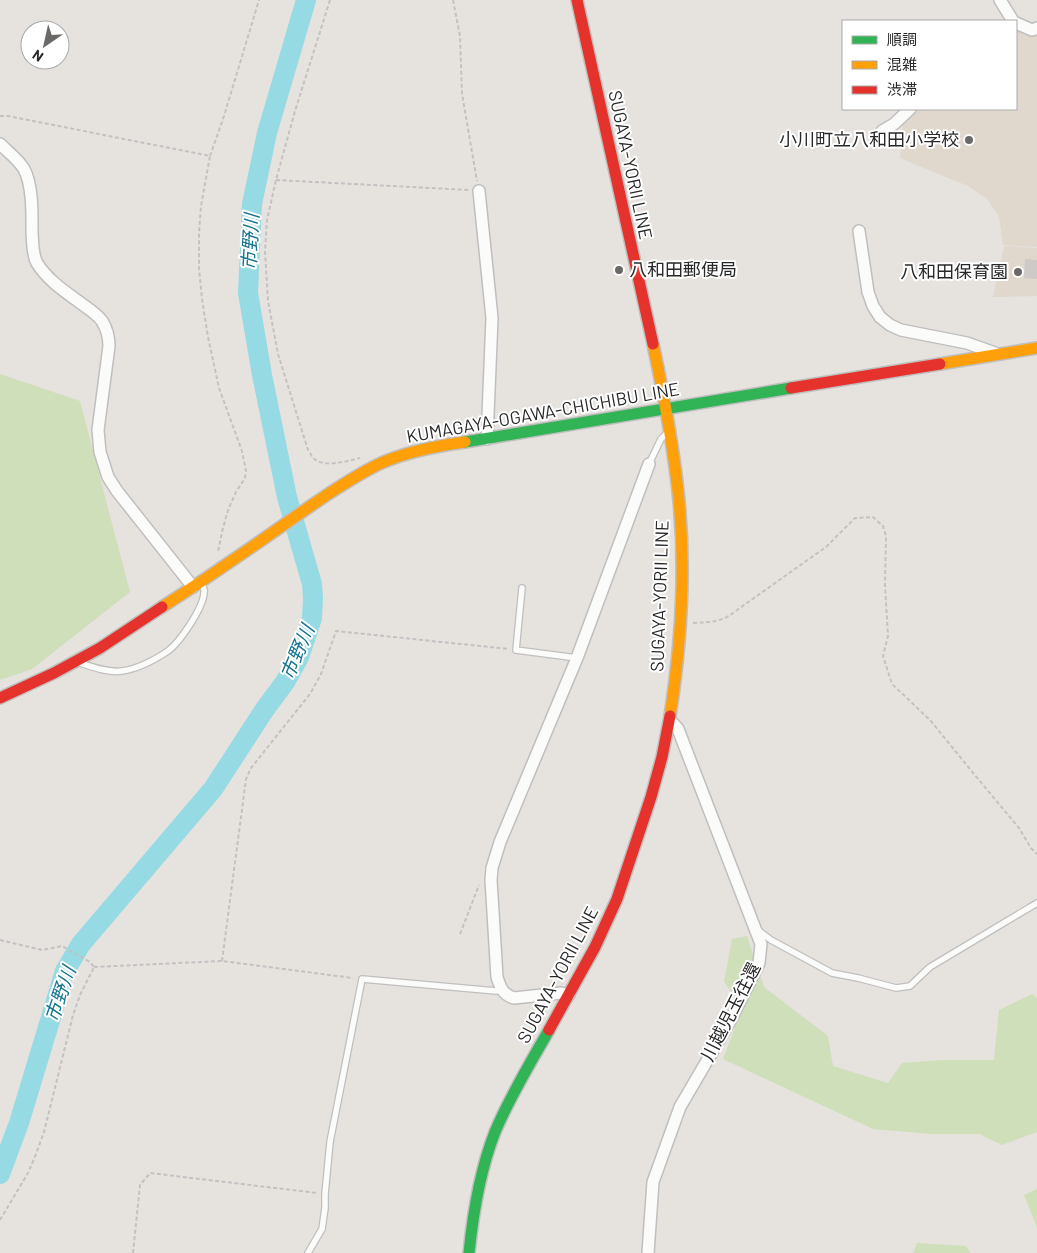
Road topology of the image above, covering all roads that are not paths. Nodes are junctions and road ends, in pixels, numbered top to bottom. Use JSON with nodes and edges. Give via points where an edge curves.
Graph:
{"nodes":[{"id":1,"x":577,"y":0,"type":"edge"},
{"id":2,"x":1000,"y":0,"type":"edge"},
{"id":3,"x":1013,"y":20,"type":"edge"},
{"id":4,"x":1017,"y":23,"type":"edge"},
{"id":5,"x":1037,"y":28,"type":"edge"},
{"id":6,"x":909,"y":110,"type":"edge"},
{"id":7,"x":882,"y":131,"type":"dead end"},
{"id":8,"x":0,"y":144,"type":"edge"},
{"id":9,"x":474,"y":191,"type":"road end"},
{"id":10,"x":859,"y":231,"type":"dead end"},
{"id":11,"x":1036,"y":350,"type":"edge"},
{"id":12,"x":999,"y":355,"type":"junction"},
{"id":13,"x":666,"y":408,"type":"junction"},
{"id":14,"x":670,"y":431,"type":"junction"},
{"id":15,"x":488,"y":439,"type":"junction"},
{"id":16,"x":649,"y":464,"type":"joint"},
{"id":17,"x":197,"y":584,"type":"junction"},
{"id":18,"x":522,"y":588,"type":"dead end"},
{"id":19,"x":577,"y":658,"type":"junction"},
{"id":20,"x":76,"y":662,"type":"junction"},
{"id":21,"x":0,"y":698,"type":"edge"},
{"id":22,"x":670,"y":720,"type":"junction"},
{"id":23,"x":1037,"y":903,"type":"edge"},
{"id":24,"x":755,"y":928,"type":"junction"},
{"id":25,"x":502,"y":990,"type":"junction"},
{"id":26,"x":568,"y":995,"type":"junction"},
{"id":27,"x":308,"y":1253,"type":"edge"},
{"id":28,"x":469,"y":1253,"type":"edge"},
{"id":29,"x":648,"y":1253,"type":"edge"}],
"edges":[{"from":1,"to":13,"type":"main road","name":"SUGAYA-YORII LINE"},
{"from":2,"to":3,"type":"street"},
{"from":4,"to":5,"type":"street","via":[[1032,30]]},
{"from":6,"to":7,"type":"street"},
{"from":8,"to":17,"type":"street","via":[[18,161],[27,178],[36,261],[50,279],[101,320],[109,336],[98,430],[100,452],[108,476],[117,492]]},
{"from":9,"to":15,"type":"street","via":[[492,318]]},
{"from":10,"to":12,"type":"street","via":[[868,292],[880,317],[901,330],[967,343]]},
{"from":11,"to":12,"type":"main road","name":"KUMAGAYA-OGAWA-CHICHIBU LINE"},
{"from":12,"to":13,"type":"main road","name":"KUMAGAYA-OGAWA-CHICHIBU LINE"},
{"from":13,"to":14,"type":"main road","name":"SUGAYA-YORII LINE"},
{"from":13,"to":15,"type":"main road","name":"KUMAGAYA-OGAWA-CHICHIBU LINE"},
{"from":14,"to":16,"type":"lane","via":[[661,438]]},
{"from":14,"to":22,"type":"main road","name":"SUGAYA-YORII LINE","via":[[682,534],[681,624]]},
{"from":15,"to":17,"type":"main road","name":"KUMAGAYA-OGAWA-CHICHIBU LINE","via":[[449,444],[378,465],[311,506]]},
{"from":16,"to":19,"type":"street"},
{"from":17,"to":20,"type":"main road","name":"KUMAGAYA-OGAWA-CHICHIBU LINE"},
{"from":17,"to":20,"type":"lane","via":[[204,592],[201,604],[192,622],[169,650],[146,663],[121,671],[98,669]]},
{"from":18,"to":19,"type":"lane","via":[[516,650]]},
{"from":19,"to":25,"type":"street","via":[[492,868],[497,977]]},
{"from":20,"to":21,"type":"main road","name":"KUMAGAYA-OGAWA-CHICHIBU LINE"},
{"from":22,"to":24,"type":"street","name":"川越児玉往還","via":[[678,729]]},
{"from":22,"to":26,"type":"main road","name":"SUGAYA-YORII LINE","via":[[650,801],[622,886],[594,951]]},
{"from":23,"to":24,"type":"lane","via":[[930,968],[910,986],[896,988],[832,973]]},
{"from":24,"to":29,"type":"street","name":"川越児玉往還","via":[[761,944],[759,963],[680,1107],[653,1182]]},
{"from":25,"to":26,"type":"street","via":[[514,998]]},
{"from":25,"to":27,"type":"lane","via":[[362,979],[330,1142],[322,1229]]},
{"from":26,"to":28,"type":"main road","name":"SUGAYA-YORII LINE","via":[[508,1103],[494,1135],[480,1181]]}]}
